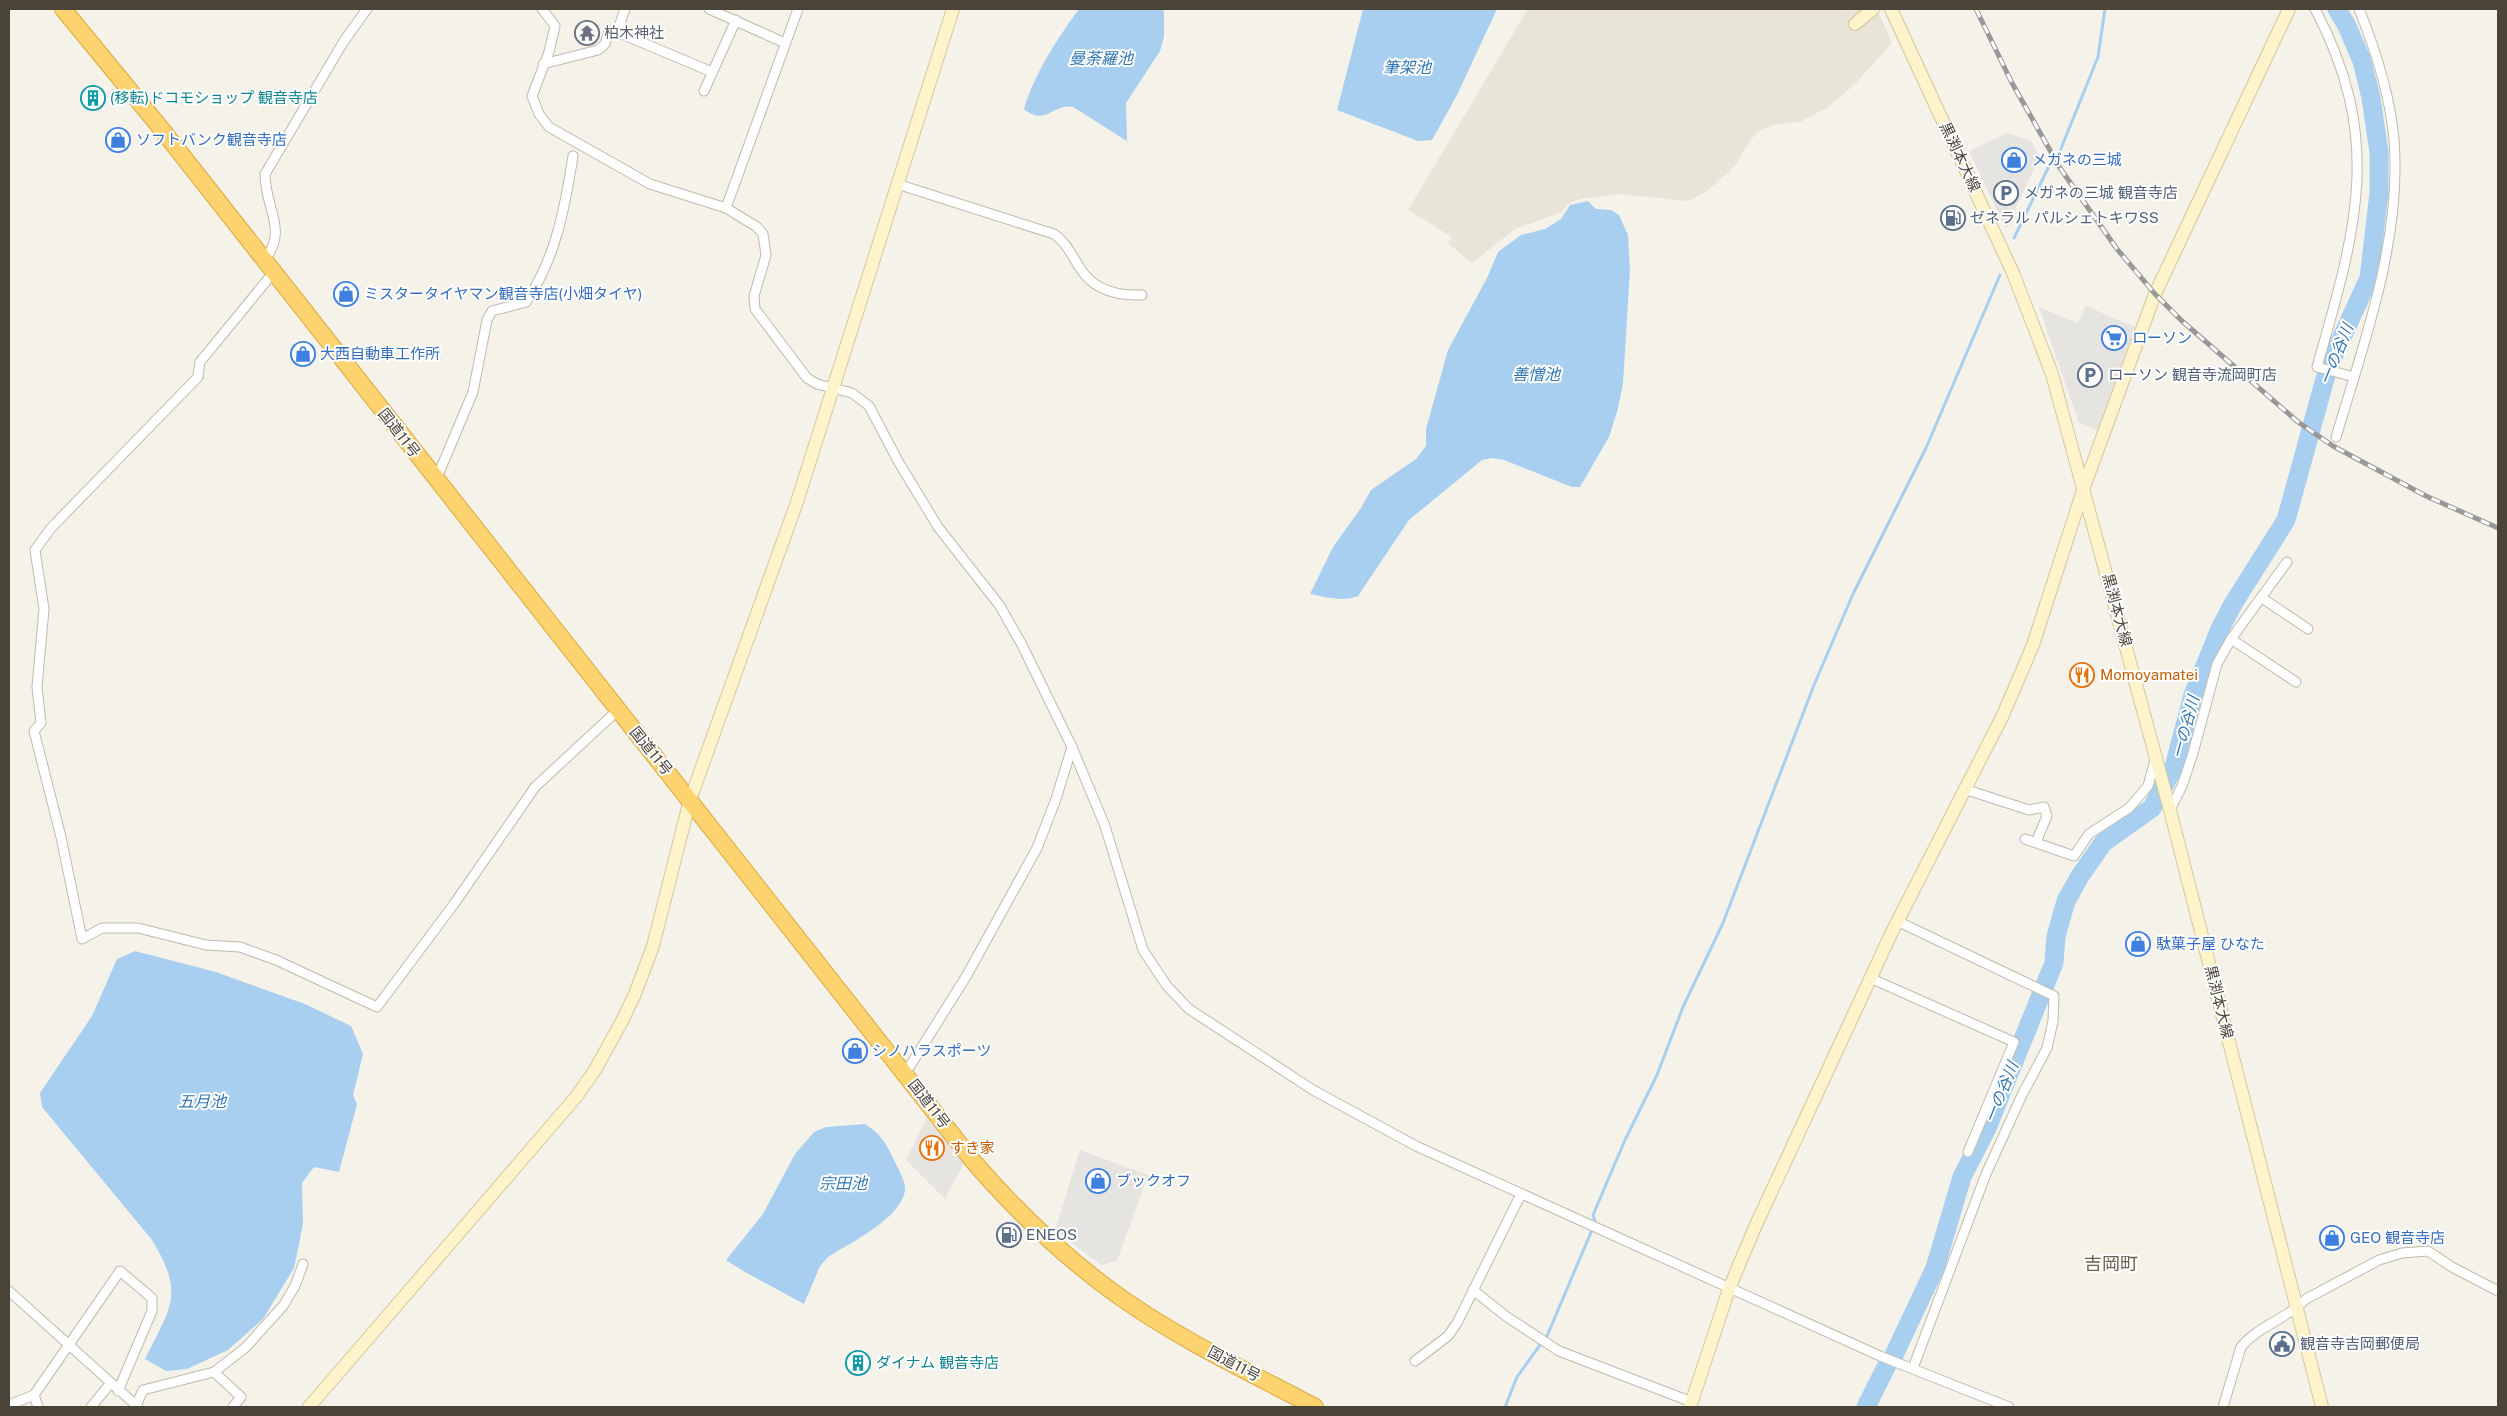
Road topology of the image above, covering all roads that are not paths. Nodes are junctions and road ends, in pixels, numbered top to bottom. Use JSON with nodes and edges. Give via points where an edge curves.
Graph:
{"nodes":[{"id":1,"x":62,"y":9,"type":"edge"},
{"id":2,"x":367,"y":9,"type":"edge"},
{"id":3,"x":542,"y":9,"type":"edge"},
{"id":4,"x":625,"y":9,"type":"edge"},
{"id":5,"x":710,"y":9,"type":"edge"},
{"id":6,"x":798,"y":9,"type":"edge"},
{"id":7,"x":953,"y":9,"type":"edge"},
{"id":8,"x":1873,"y":9,"type":"edge"},
{"id":9,"x":1891,"y":9,"type":"edge"},
{"id":10,"x":2289,"y":9,"type":"edge"},
{"id":11,"x":2315,"y":9,"type":"edge"},
{"id":12,"x":2359,"y":9,"type":"edge"},
{"id":13,"x":736,"y":20,"type":"junction"},
{"id":14,"x":1855,"y":24,"type":"dead end"},
{"id":15,"x":617,"y":32,"type":"junction"},
{"id":16,"x":785,"y":43,"type":"junction"},
{"id":17,"x":544,"y":64,"type":"junction"},
{"id":18,"x":712,"y":72,"type":"junction"},
{"id":19,"x":704,"y":91,"type":"dead end"},
{"id":20,"x":573,"y":156,"type":"dead end"},
{"id":21,"x":897,"y":184,"type":"junction"},
{"id":22,"x":726,"y":208,"type":"junction"},
{"id":23,"x":268,"y":267,"type":"junction"},
{"id":24,"x":1142,"y":295,"type":"dead end"},
{"id":25,"x":2354,"y":377,"type":"junction"},
{"id":26,"x":834,"y":389,"type":"junction"},
{"id":27,"x":2336,"y":437,"type":"dead end"},
{"id":28,"x":436,"y":480,"type":"junction"},
{"id":29,"x":2084,"y":487,"type":"junction"},
{"id":30,"x":2287,"y":562,"type":"dead end"},
{"id":31,"x":2262,"y":598,"type":"junction"},
{"id":32,"x":2308,"y":629,"type":"dead end"},
{"id":33,"x":2231,"y":639,"type":"junction"},
{"id":34,"x":2296,"y":682,"type":"dead end"},
{"id":35,"x":618,"y":710,"type":"junction"},
{"id":36,"x":1072,"y":747,"type":"junction"},
{"id":37,"x":2156,"y":757,"type":"junction"},
{"id":38,"x":1964,"y":790,"type":"junction"},
{"id":39,"x":690,"y":800,"type":"junction"},
{"id":40,"x":2170,"y":810,"type":"junction"},
{"id":41,"x":2025,"y":839,"type":"dead end"},
{"id":42,"x":2036,"y":842,"type":"junction"},
{"id":43,"x":1897,"y":921,"type":"junction"},
{"id":44,"x":1870,"y":978,"type":"junction"},
{"id":45,"x":905,"y":1074,"type":"junction"},
{"id":46,"x":1968,"y":1152,"type":"dead end"},
{"id":47,"x":1520,"y":1194,"type":"junction"},
{"id":48,"x":303,"y":1264,"type":"dead end"},
{"id":49,"x":1729,"y":1289,"type":"junction"},
{"id":50,"x":1473,"y":1290,"type":"junction"},
{"id":51,"x":9,"y":1291,"type":"edge"},
{"id":52,"x":2498,"y":1291,"type":"edge"},
{"id":53,"x":2297,"y":1309,"type":"junction"},
{"id":54,"x":68,"y":1346,"type":"junction"},
{"id":55,"x":1415,"y":1361,"type":"dead end"},
{"id":56,"x":1913,"y":1368,"type":"junction"},
{"id":57,"x":214,"y":1372,"type":"junction"},
{"id":58,"x":110,"y":1384,"type":"junction"},
{"id":59,"x":118,"y":1391,"type":"junction"},
{"id":60,"x":34,"y":1396,"type":"junction"},
{"id":61,"x":1691,"y":1405,"type":"edge"},
{"id":62,"x":9,"y":1406,"type":"edge"},
{"id":63,"x":137,"y":1406,"type":"edge"},
{"id":64,"x":38,"y":1407,"type":"edge"},
{"id":65,"x":91,"y":1407,"type":"edge"},
{"id":66,"x":233,"y":1407,"type":"edge"},
{"id":67,"x":309,"y":1407,"type":"edge"},
{"id":68,"x":1315,"y":1407,"type":"edge"},
{"id":69,"x":2009,"y":1407,"type":"edge"},
{"id":70,"x":2223,"y":1407,"type":"edge"},
{"id":71,"x":2322,"y":1407,"type":"edge"}],
"edges":[{"from":1,"to":23,"type":"highway","name":"国道11号"},
{"from":2,"to":23,"type":"street","via":[[344,41],[265,174],[277,236]]},
{"from":3,"to":17,"type":"street","via":[[554,26]]},
{"from":4,"to":15,"type":"street"},
{"from":5,"to":13,"type":"street"},
{"from":6,"to":16,"type":"street"},
{"from":7,"to":21,"type":"street"},
{"from":8,"to":14,"type":"street"},
{"from":9,"to":29,"type":"street","name":"黒渕本大線","via":[[2028,310],[2052,374]]},
{"from":10,"to":29,"type":"street","via":[[2155,294]]},
{"from":11,"to":25,"type":"street","via":[[2343,77],[2355,126],[2358,161],[2354,227],[2317,367]]},
{"from":12,"to":25,"type":"street","via":[[2379,60],[2394,141],[2391,231]]},
{"from":13,"to":16,"type":"street"},
{"from":13,"to":18,"type":"street"},
{"from":15,"to":17,"type":"street","via":[[609,31],[605,44],[598,50]]},
{"from":15,"to":18,"type":"street"},
{"from":16,"to":22,"type":"street"},
{"from":17,"to":22,"type":"street","via":[[532,96],[539,114],[549,127],[650,184]]},
{"from":18,"to":19,"type":"street"},
{"from":20,"to":28,"type":"street","via":[[565,210],[544,269],[526,302],[492,311],[487,320],[473,392]]},
{"from":21,"to":24,"type":"street","via":[[1054,234],[1064,241],[1082,272],[1098,286],[1119,296]]},
{"from":21,"to":26,"type":"street"},
{"from":22,"to":26,"type":"street","via":[[763,234],[766,255],[754,296],[755,309],[807,378]]},
{"from":23,"to":28,"type":"highway","name":"国道11号"},
{"from":23,"to":35,"type":"street","via":[[200,362],[198,377],[51,528],[35,550],[44,609],[37,687],[41,724],[34,731],[82,939],[102,928],[138,928],[206,944],[240,947],[276,960],[377,1008],[535,787]]},
{"from":25,"to":27,"type":"street"},
{"from":26,"to":36,"type":"street","via":[[852,393],[868,406],[938,527],[1004,613]]},
{"from":26,"to":39,"type":"street"},
{"from":28,"to":35,"type":"highway","name":"国道11号"},
{"from":29,"to":37,"type":"street","name":"黒渕本大線"},
{"from":29,"to":38,"type":"street","via":[[2033,645],[2003,715]]},
{"from":30,"to":31,"type":"street"},
{"from":31,"to":32,"type":"street"},
{"from":31,"to":33,"type":"street"},
{"from":33,"to":34,"type":"street"},
{"from":33,"to":40,"type":"street","via":[[2217,664],[2193,753]]},
{"from":35,"to":39,"type":"highway","name":"国道11号"},
{"from":36,"to":45,"type":"street","via":[[1037,848],[967,975]]},
{"from":36,"to":47,"type":"street","via":[[1105,826],[1142,950],[1183,1003],[1313,1090],[1416,1146]]},
{"from":37,"to":40,"type":"street","name":"黒渕本大線"},
{"from":37,"to":42,"type":"street","via":[[2148,786],[2129,808],[2089,834],[2074,856]]},
{"from":38,"to":42,"type":"street","via":[[2029,810],[2044,807],[2047,816]]},
{"from":38,"to":43,"type":"street"},
{"from":39,"to":45,"type":"highway","name":"国道11号"},
{"from":39,"to":67,"type":"street","via":[[653,946],[636,994],[594,1070],[529,1154]]},
{"from":40,"to":53,"type":"street","name":"黒渕本大線"},
{"from":41,"to":42,"type":"street"},
{"from":43,"to":44,"type":"street"},
{"from":43,"to":56,"type":"street","via":[[2054,996],[2047,1048],[1986,1174]]},
{"from":44,"to":46,"type":"street","via":[[2014,1042]]},
{"from":44,"to":49,"type":"street"},
{"from":45,"to":68,"type":"highway","name":"国道11号","via":[[999,1191],[1080,1266],[1163,1325]]},
{"from":47,"to":49,"type":"street"},
{"from":47,"to":50,"type":"street"},
{"from":48,"to":57,"type":"street","via":[[295,1286],[270,1321],[245,1348]]},
{"from":49,"to":56,"type":"street"},
{"from":49,"to":61,"type":"street"},
{"from":50,"to":55,"type":"street","via":[[1448,1336]]},
{"from":50,"to":61,"type":"street","via":[[1559,1351]]},
{"from":51,"to":54,"type":"street"},
{"from":52,"to":53,"type":"street","via":[[2428,1251],[2402,1253],[2371,1264],[2306,1299]]},
{"from":53,"to":70,"type":"street","via":[[2247,1339],[2241,1347]]},
{"from":53,"to":71,"type":"street","name":"黒渕本大線"},
{"from":54,"to":58,"type":"street"},
{"from":54,"to":59,"type":"street","via":[[120,1271],[152,1298],[152,1311]]},
{"from":54,"to":60,"type":"street"},
{"from":56,"to":69,"type":"street"},
{"from":57,"to":63,"type":"street","via":[[143,1390]]},
{"from":57,"to":66,"type":"street","via":[[241,1397]]},
{"from":58,"to":59,"type":"street"},
{"from":58,"to":65,"type":"street"},
{"from":59,"to":63,"type":"street"},
{"from":60,"to":62,"type":"street"},
{"from":60,"to":64,"type":"street"}]}
